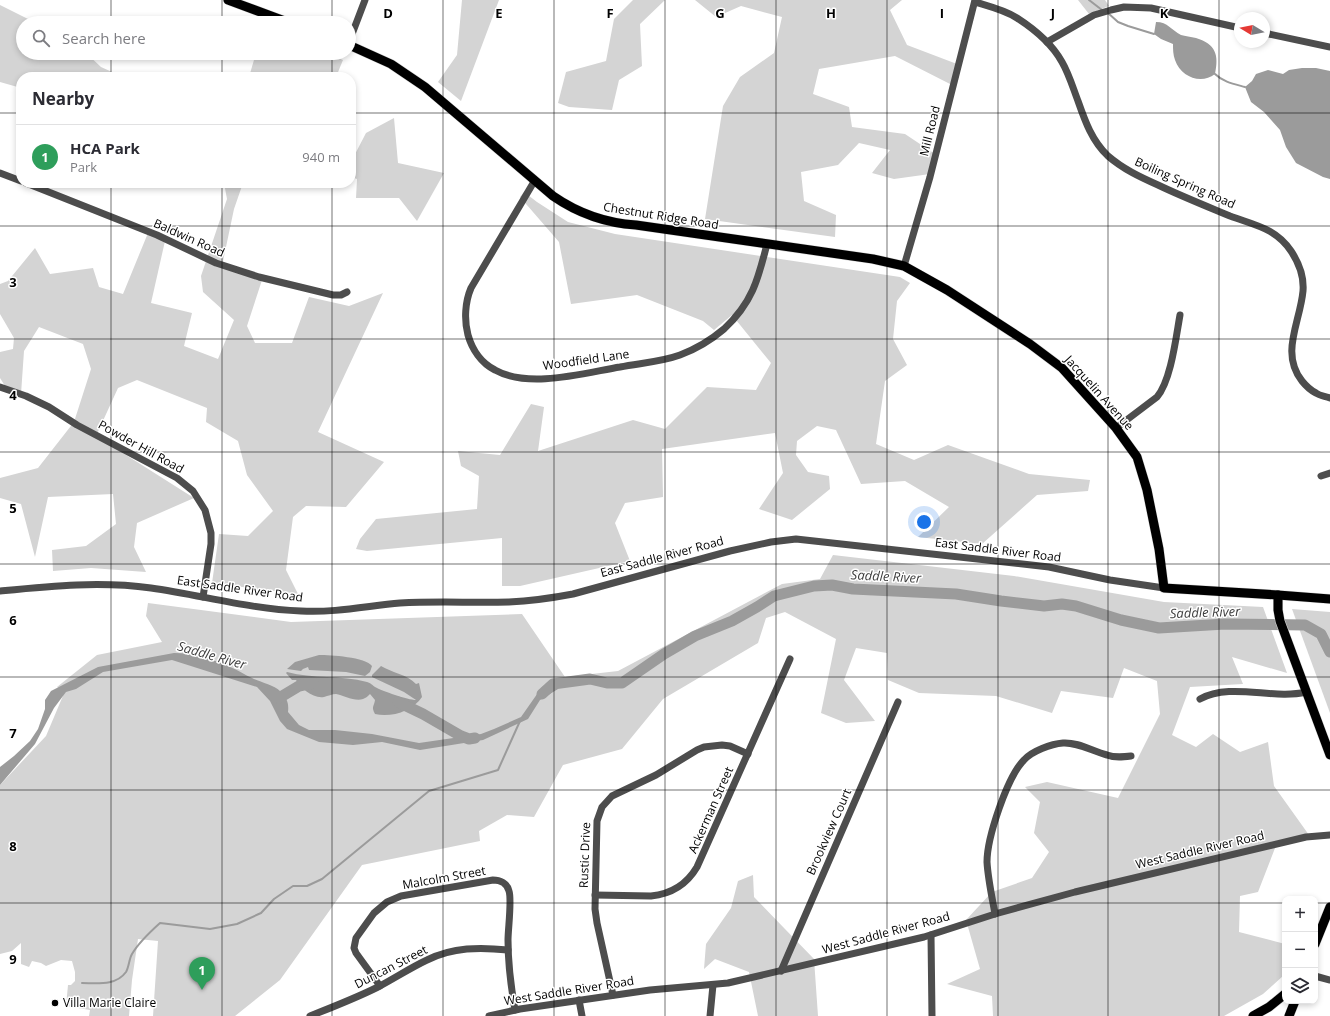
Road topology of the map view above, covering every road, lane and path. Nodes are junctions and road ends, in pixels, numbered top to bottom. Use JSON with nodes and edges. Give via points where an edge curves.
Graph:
{"nodes":[{"id":1,"x":228,"y":0,"type":"edge"},
{"id":2,"x":365,"y":0,"type":"edge"},
{"id":3,"x":975,"y":1,"type":"edge"},
{"id":4,"x":271,"y":16,"type":"edge"},
{"id":5,"x":356,"y":25,"type":"edge"},
{"id":6,"x":1234,"y":27,"type":"edge"},
{"id":7,"x":1270,"y":34,"type":"edge"},
{"id":8,"x":1047,"y":42,"type":"junction"},
{"id":9,"x":356,"y":47,"type":"edge"},
{"id":10,"x":1330,"y":48,"type":"edge"},
{"id":11,"x":0,"y":173,"type":"edge"},
{"id":12,"x":16,"y":179,"type":"edge"},
{"id":13,"x":535,"y":180,"type":"junction"},
{"id":14,"x":39,"y":188,"type":"edge"},
{"id":15,"x":768,"y":244,"type":"junction"},
{"id":16,"x":904,"y":266,"type":"junction"},
{"id":17,"x":347,"y":292,"type":"dead end"},
{"id":18,"x":1180,"y":315,"type":"dead end"},
{"id":19,"x":0,"y":387,"type":"edge"},
{"id":20,"x":1330,"y":398,"type":"edge"},
{"id":21,"x":1116,"y":428,"type":"junction"},
{"id":22,"x":1330,"y":473,"type":"edge"},
{"id":23,"x":1321,"y":476,"type":"dead end"},
{"id":24,"x":1164,"y":588,"type":"junction"},
{"id":25,"x":0,"y":591,"type":"edge"},
{"id":26,"x":1278,"y":595,"type":"junction"},
{"id":27,"x":203,"y":597,"type":"junction"},
{"id":28,"x":1330,"y":600,"type":"edge"},
{"id":29,"x":790,"y":659,"type":"dead end"},
{"id":30,"x":1306,"y":692,"type":"junction"},
{"id":31,"x":1200,"y":699,"type":"dead end"},
{"id":32,"x":898,"y":702,"type":"dead end"},
{"id":33,"x":748,"y":754,"type":"junction"},
{"id":34,"x":1330,"y":755,"type":"edge"},
{"id":35,"x":1131,"y":756,"type":"dead end"},
{"id":36,"x":1330,"y":835,"type":"edge"},
{"id":37,"x":595,"y":895,"type":"junction"},
{"id":38,"x":1330,"y":907,"type":"edge"},
{"id":39,"x":995,"y":914,"type":"junction"},
{"id":40,"x":932,"y":935,"type":"junction"},
{"id":41,"x":1318,"y":937,"type":"edge"},
{"id":42,"x":508,"y":950,"type":"junction"},
{"id":43,"x":781,"y":971,"type":"junction"},
{"id":44,"x":1318,"y":977,"type":"edge"},
{"id":45,"x":1330,"y":980,"type":"edge"},
{"id":46,"x":713,"y":985,"type":"junction"},
{"id":47,"x":380,"y":986,"type":"junction"},
{"id":48,"x":613,"y":995,"type":"junction"},
{"id":49,"x":1282,"y":996,"type":"edge"},
{"id":50,"x":579,"y":1000,"type":"junction"},
{"id":51,"x":1294,"y":1004,"type":"edge"},
{"id":52,"x":515,"y":1010,"type":"junction"},
{"id":53,"x":310,"y":1016,"type":"edge"},
{"id":54,"x":490,"y":1016,"type":"edge"},
{"id":55,"x":582,"y":1016,"type":"edge"},
{"id":56,"x":710,"y":1016,"type":"edge"},
{"id":57,"x":932,"y":1016,"type":"edge"},
{"id":58,"x":1255,"y":1016,"type":"edge"},
{"id":59,"x":1289,"y":1016,"type":"edge"}],
"edges":[{"from":1,"to":4,"type":"main road"},
{"from":2,"to":5,"type":"street"},
{"from":3,"to":8,"type":"street","name":"Boiling Spring Road","via":[[1016,17]]},
{"from":3,"to":16,"type":"street","name":"Mill Road","via":[[930,177]]},
{"from":6,"to":8,"type":"street","via":[[1151,8],[1124,7],[1094,15]]},
{"from":7,"to":10,"type":"street"},
{"from":8,"to":20,"type":"street","name":"Boiling Spring Road","via":[[1062,61],[1090,132],[1109,156],[1128,171],[1231,217],[1265,228],[1285,243],[1296,260],[1303,291],[1291,346],[1292,361],[1295,370],[1309,389]]},
{"from":9,"to":13,"type":"main road","name":"Chestnut Ridge Road","via":[[390,64],[425,87]]},
{"from":11,"to":12,"type":"street"},
{"from":13,"to":15,"type":"main road","name":"Chestnut Ridge Road","via":[[565,204],[605,221]]},
{"from":13,"to":15,"type":"street","name":"Woodfield Lane","via":[[467,296],[467,331],[473,349],[494,370],[512,376],[560,377],[665,359],[693,349],[724,329],[742,308],[759,278]]},
{"from":14,"to":17,"type":"street","name":"Baldwin Road","via":[[157,235],[216,263],[277,282],[333,294],[341,295]]},
{"from":15,"to":16,"type":"main road","name":"Chestnut Ridge Road"},
{"from":16,"to":21,"type":"main road","name":"Jacquelin Avenue","via":[[947,290],[1053,360]]},
{"from":18,"to":21,"type":"street","via":[[1161,392]]},
{"from":19,"to":27,"type":"street","name":"Powder Hill Road","via":[[49,406],[76,425],[177,478],[193,492],[205,510],[211,532]]},
{"from":21,"to":24,"type":"main road","name":"Jacquelin Avenue","via":[[1137,457],[1143,477],[1160,550]]},
{"from":22,"to":23,"type":"street"},
{"from":24,"to":26,"type":"main road","name":"East Saddle River Road"},
{"from":24,"to":27,"type":"street","name":"East Saddle River Road","via":[[1049,567],[796,539],[730,551],[580,592],[529,601],[402,603],[319,612],[282,610]]},
{"from":25,"to":27,"type":"street","name":"East Saddle River Road","via":[[106,584],[152,588]]},
{"from":26,"to":28,"type":"main road","name":"East Saddle River Road"},
{"from":26,"to":30,"type":"main road","via":[[1278,612]]},
{"from":29,"to":33,"type":"street","name":"Ackerman Street"},
{"from":30,"to":31,"type":"street","via":[[1214,693]]},
{"from":30,"to":34,"type":"main road"},
{"from":32,"to":43,"type":"street","name":"Brookview Court"},
{"from":33,"to":37,"type":"street","name":"Ackerman Street","via":[[697,867],[683,884],[668,893],[651,896]]},
{"from":33,"to":37,"type":"street","name":"Rustic Drive","via":[[730,746],[704,747],[656,775],[612,796],[598,814]]},
{"from":35,"to":39,"type":"street","via":[[1108,756],[1063,743],[1046,747],[1023,760],[1000,806],[989,846],[987,862]]},
{"from":36,"to":39,"type":"street","name":"West Saddle River Road","via":[[1315,835],[1137,876]]},
{"from":37,"to":48,"type":"street","name":"Rustic Drive","via":[[597,923]]},
{"from":38,"to":41,"type":"main road"},
{"from":39,"to":40,"type":"street","name":"West Saddle River Road"},
{"from":40,"to":43,"type":"street","name":"West Saddle River Road"},
{"from":40,"to":57,"type":"street"},
{"from":42,"to":47,"type":"street","name":"Duncan Street","via":[[468,948],[442,954]]},
{"from":42,"to":47,"type":"street","name":"Malcolm Street","via":[[510,895],[503,882],[493,880],[401,896],[380,907],[354,943],[356,953]]},
{"from":42,"to":52,"type":"street","name":"Malcolm Street"},
{"from":43,"to":46,"type":"street","name":"West Saddle River Road"},
{"from":44,"to":45,"type":"street"},
{"from":46,"to":48,"type":"street","name":"West Saddle River Road"},
{"from":46,"to":56,"type":"street"},
{"from":47,"to":53,"type":"street","name":"Duncan Street"},
{"from":48,"to":50,"type":"street","name":"West Saddle River Road"},
{"from":49,"to":58,"type":"main road"},
{"from":50,"to":52,"type":"street","name":"West Saddle River Road"},
{"from":50,"to":55,"type":"street"},
{"from":51,"to":59,"type":"main road"},
{"from":52,"to":54,"type":"street","name":"West Saddle River Road"}]}
